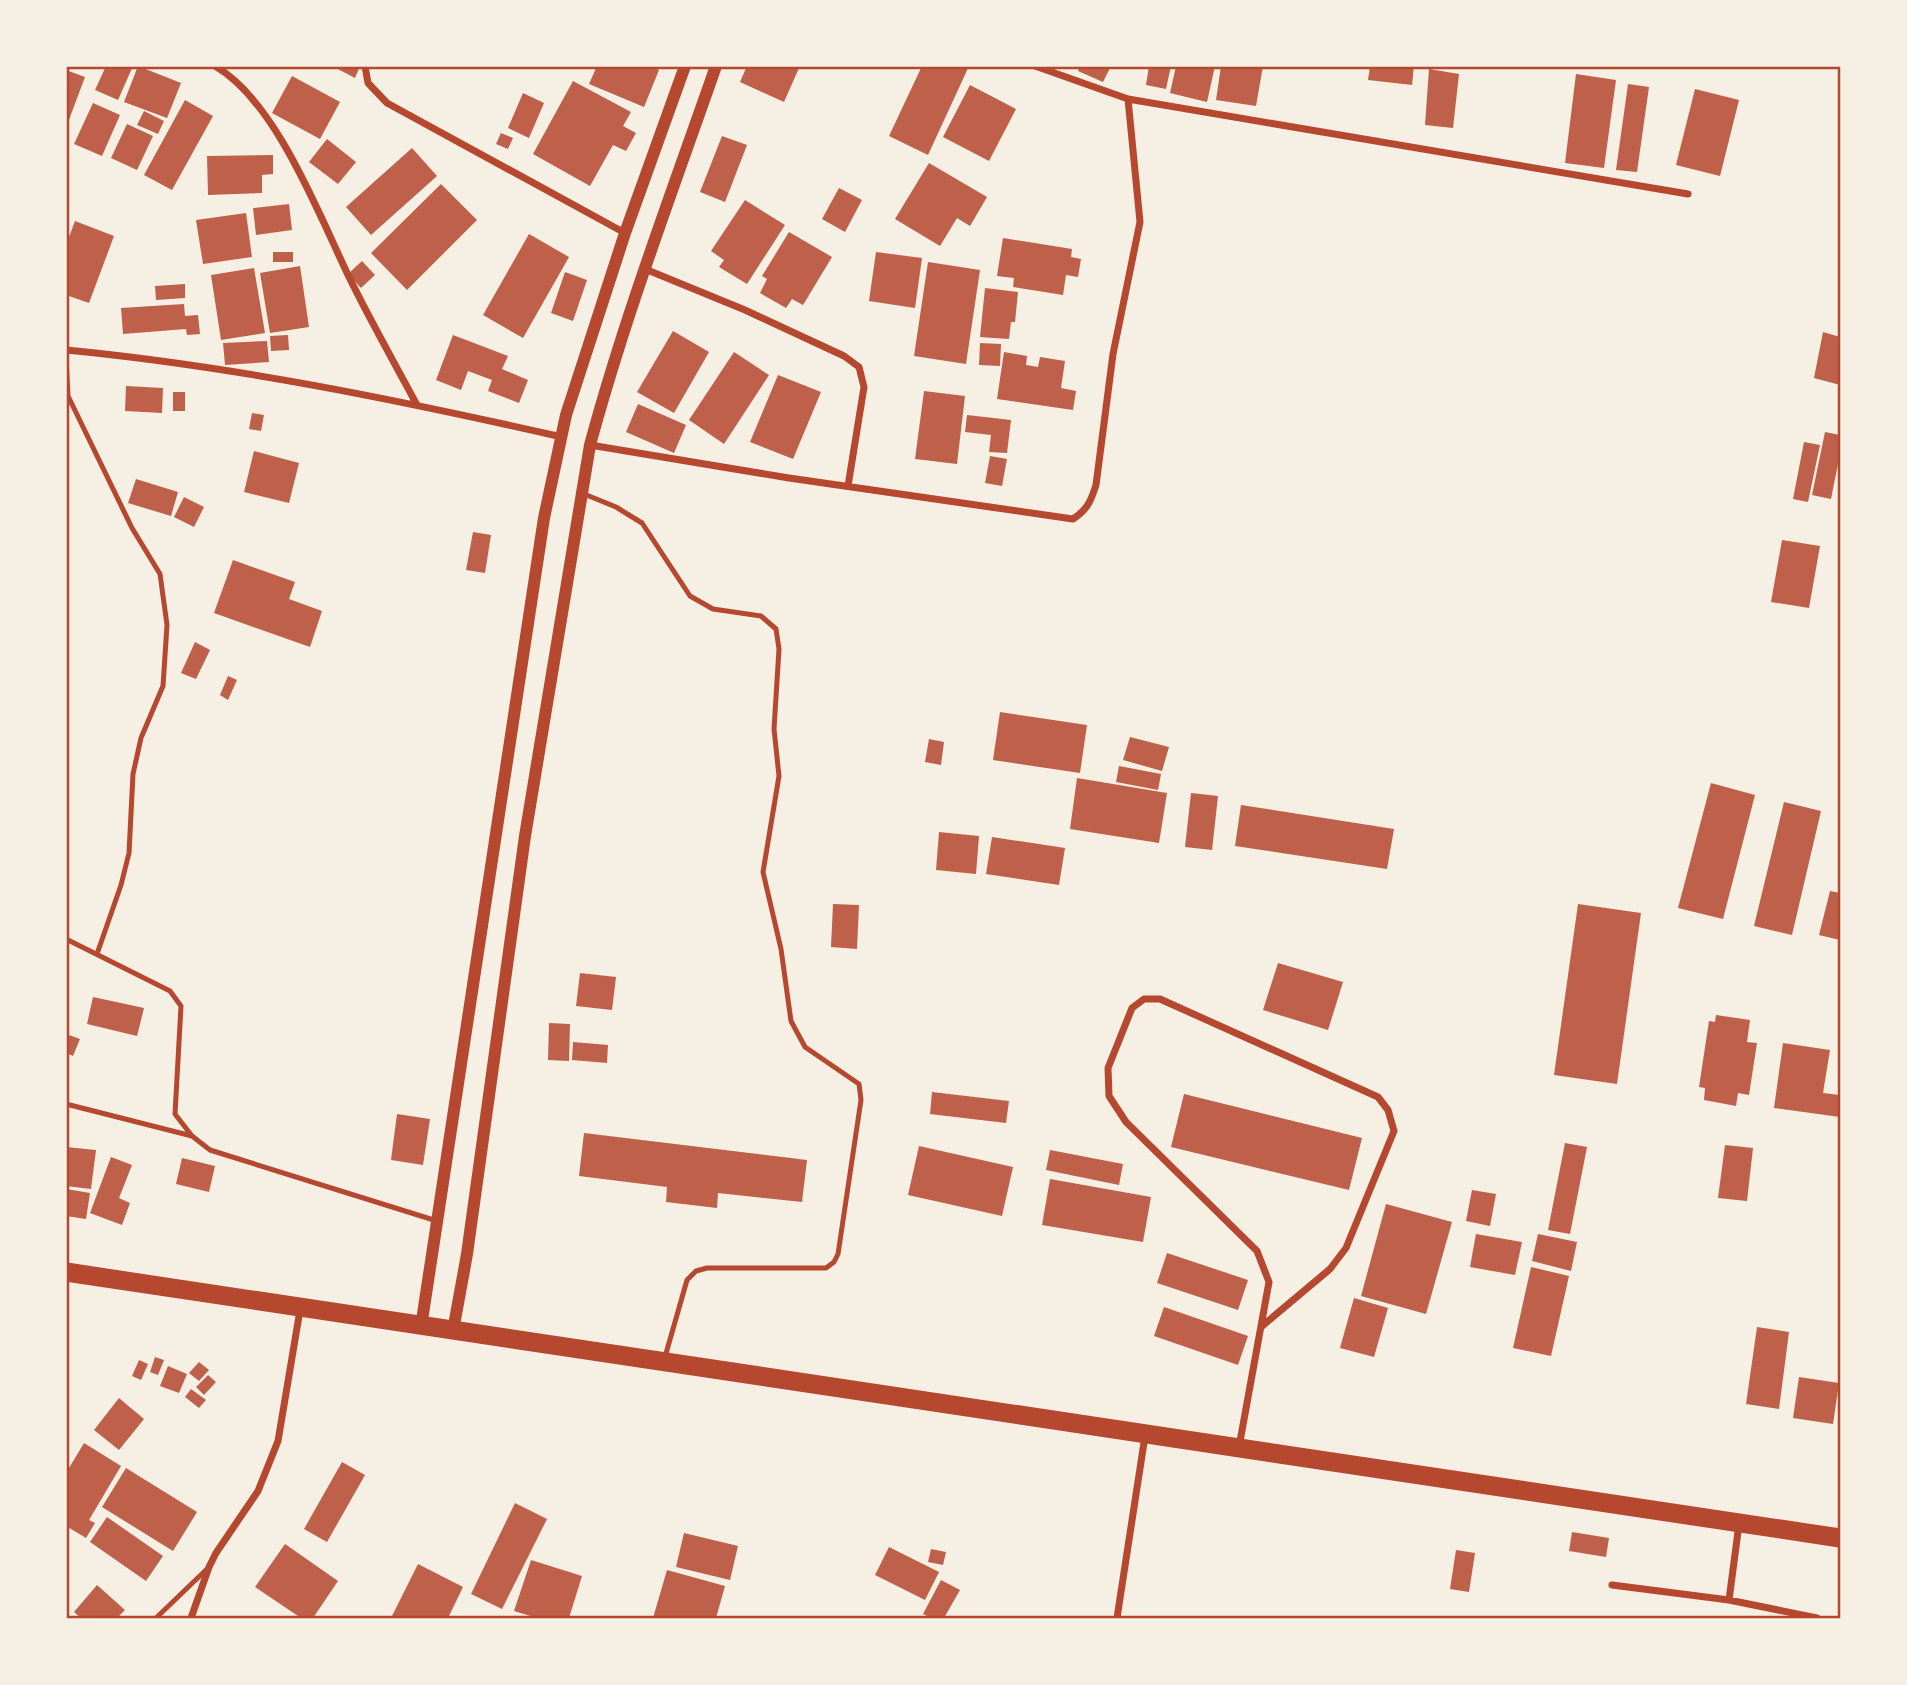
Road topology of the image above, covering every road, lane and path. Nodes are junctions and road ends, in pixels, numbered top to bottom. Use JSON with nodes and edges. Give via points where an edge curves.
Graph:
{"nodes":[{"id":1,"x":215,"y":66,"type":"edge"},
{"id":2,"x":365,"y":66,"type":"edge"},
{"id":3,"x":685,"y":66,"type":"edge"},
{"id":4,"x":716,"y":66,"type":"edge"},
{"id":5,"x":1035,"y":66,"type":"edge"},
{"id":6,"x":1128,"y":99,"type":"junction"},
{"id":7,"x":1688,"y":194,"type":"dead end"},
{"id":8,"x":625,"y":233,"type":"junction"},
{"id":9,"x":645,"y":269,"type":"junction"},
{"id":10,"x":66,"y":350,"type":"edge"},
{"id":11,"x":66,"y":356,"type":"edge"},
{"id":12,"x":417,"y":405,"type":"junction"},
{"id":13,"x":562,"y":436,"type":"junction"},
{"id":14,"x":590,"y":444,"type":"junction"},
{"id":15,"x":848,"y":486,"type":"junction"},
{"id":16,"x":581,"y":493,"type":"junction"},
{"id":17,"x":66,"y":939,"type":"edge"},
{"id":18,"x":97,"y":954,"type":"junction"},
{"id":19,"x":66,"y":1104,"type":"edge"},
{"id":20,"x":192,"y":1136,"type":"junction"},
{"id":21,"x":438,"y":1221,"type":"junction"},
{"id":22,"x":66,"y":1272,"type":"edge"},
{"id":23,"x":300,"y":1309,"type":"junction"},
{"id":24,"x":421,"y":1327,"type":"junction"},
{"id":25,"x":1261,"y":1327,"type":"junction"},
{"id":26,"x":453,"y":1331,"type":"junction"},
{"id":27,"x":663,"y":1363,"type":"junction"},
{"id":28,"x":1145,"y":1434,"type":"junction"},
{"id":29,"x":1239,"y":1448,"type":"junction"},
{"id":30,"x":1740,"y":1523,"type":"junction"},
{"id":31,"x":1840,"y":1538,"type":"edge"},
{"id":32,"x":209,"y":1567,"type":"junction"},
{"id":33,"x":1612,"y":1584,"type":"dead end"},
{"id":34,"x":1729,"y":1600,"type":"junction"},
{"id":35,"x":156,"y":1619,"type":"edge"},
{"id":36,"x":191,"y":1619,"type":"edge"},
{"id":37,"x":1117,"y":1619,"type":"edge"},
{"id":38,"x":1817,"y":1619,"type":"edge"}],
"edges":[{"from":1,"to":12,"type":"street","via":[[270,119]]},
{"from":2,"to":8,"type":"street","via":[[368,83],[387,103]]},
{"from":3,"to":8,"type":"street"},
{"from":4,"to":9,"type":"street"},
{"from":5,"to":6,"type":"street"},
{"from":6,"to":7,"type":"street"},
{"from":6,"to":15,"type":"street","via":[[1140,222],[1112,354],[1090,504],[1073,519]]},
{"from":8,"to":13,"type":"street"},
{"from":9,"to":14,"type":"street"},
{"from":9,"to":15,"type":"street","via":[[746,310],[859,367],[864,387]]},
{"from":10,"to":12,"type":"street","via":[[226,370]]},
{"from":11,"to":18,"type":"lane","via":[[68,396],[132,528],[160,574],[167,625],[163,686],[141,738],[133,774],[129,853]]},
{"from":12,"to":13,"type":"street"},
{"from":13,"to":21,"type":"street","via":[[544,518]]},
{"from":14,"to":15,"type":"street"},
{"from":14,"to":16,"type":"street"},
{"from":16,"to":26,"type":"street","via":[[527,823]]},
{"from":16,"to":27,"type":"lane","via":[[642,523],[690,596],[713,609],[761,615],[776,629],[774,729],[779,776],[763,872],[791,1021],[805,1047],[859,1084],[861,1100],[834,1262],[826,1268],[696,1271],[687,1280]]},
{"from":17,"to":18,"type":"lane"},
{"from":18,"to":20,"type":"lane","via":[[170,991],[181,1006],[175,1114]]},
{"from":19,"to":20,"type":"lane"},
{"from":20,"to":21,"type":"lane","via":[[210,1150],[236,1160]]},
{"from":21,"to":24,"type":"street"},
{"from":22,"to":23,"type":"highway"},
{"from":23,"to":24,"type":"highway"},
{"from":23,"to":32,"type":"street","via":[[278,1441],[258,1492]]},
{"from":24,"to":26,"type":"highway"},
{"from":25,"to":25,"type":"street","via":[[1269,1282],[1257,1251],[1126,1122],[1109,1096],[1108,1068],[1132,1008],[1144,999],[1160,999],[1378,1097],[1388,1110],[1394,1131],[1346,1248],[1330,1269]]},
{"from":25,"to":29,"type":"street"},
{"from":26,"to":27,"type":"highway"},
{"from":27,"to":28,"type":"highway"},
{"from":28,"to":29,"type":"highway"},
{"from":28,"to":37,"type":"street"},
{"from":29,"to":30,"type":"highway"},
{"from":30,"to":31,"type":"highway"},
{"from":30,"to":34,"type":"street"},
{"from":32,"to":35,"type":"lane"},
{"from":32,"to":36,"type":"street"},
{"from":33,"to":34,"type":"street"},
{"from":34,"to":38,"type":"street"}]}
